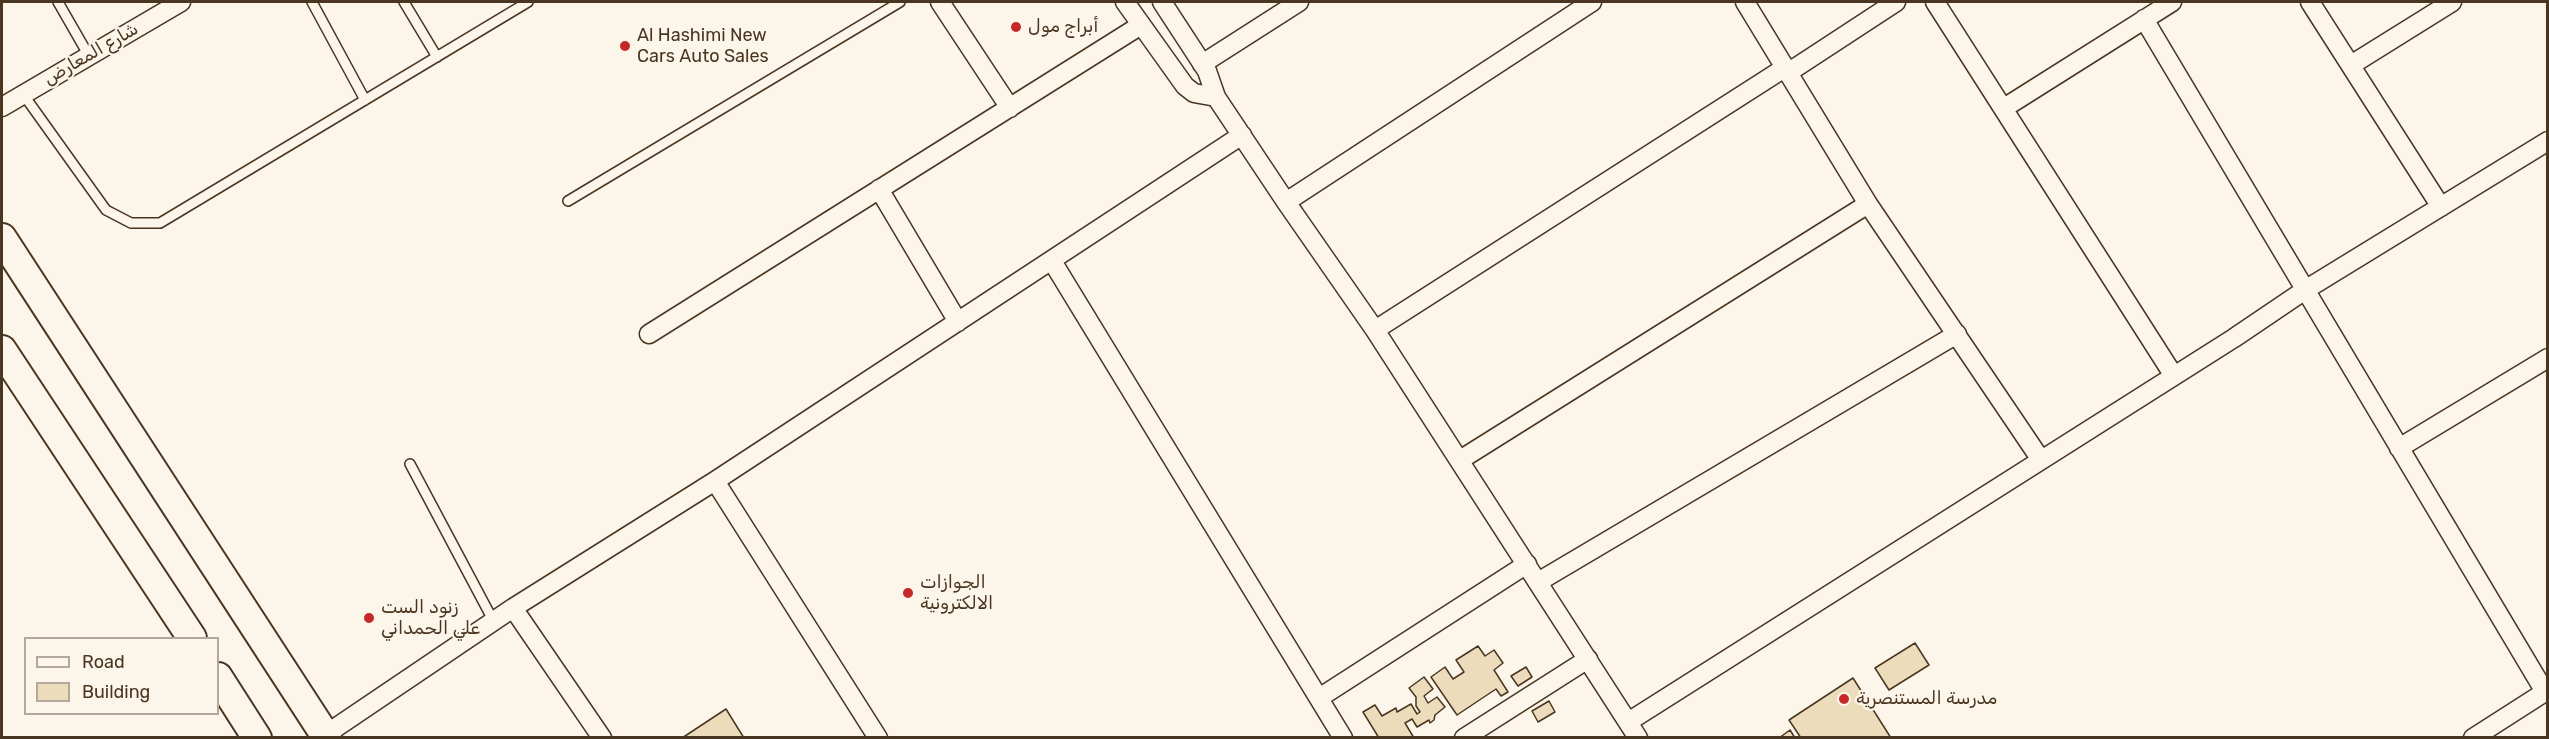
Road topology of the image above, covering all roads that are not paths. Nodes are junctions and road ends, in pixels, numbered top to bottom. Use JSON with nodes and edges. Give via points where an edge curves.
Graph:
{"nodes":[{"id":1,"x":58,"y":2,"type":"edge"},
{"id":2,"x":181,"y":2,"type":"edge"},
{"id":3,"x":312,"y":2,"type":"edge"},
{"id":4,"x":404,"y":2,"type":"edge"},
{"id":5,"x":528,"y":2,"type":"edge"},
{"id":6,"x":900,"y":2,"type":"edge"},
{"id":7,"x":943,"y":2,"type":"edge"},
{"id":8,"x":1125,"y":2,"type":"edge"},
{"id":9,"x":1162,"y":2,"type":"edge"},
{"id":10,"x":1299,"y":2,"type":"edge"},
{"id":11,"x":1592,"y":2,"type":"edge"},
{"id":12,"x":1745,"y":2,"type":"edge"},
{"id":13,"x":1896,"y":2,"type":"edge"},
{"id":14,"x":1935,"y":2,"type":"edge"},
{"id":15,"x":2172,"y":2,"type":"edge"},
{"id":16,"x":2310,"y":2,"type":"edge"},
{"id":17,"x":2449,"y":2,"type":"edge"},
{"id":18,"x":2144,"y":19,"type":"junction"},
{"id":19,"x":1141,"y":25,"type":"junction"},
{"id":20,"x":89,"y":56,"type":"junction"},
{"id":21,"x":437,"y":57,"type":"junction"},
{"id":22,"x":1202,"y":64,"type":"junction"},
{"id":23,"x":2351,"y":65,"type":"junction"},
{"id":24,"x":1787,"y":69,"type":"junction"},
{"id":25,"x":23,"y":94,"type":"junction"},
{"id":26,"x":1216,"y":97,"type":"junction"},
{"id":27,"x":365,"y":100,"type":"junction"},
{"id":28,"x":2,"y":107,"type":"edge"},
{"id":29,"x":1010,"y":108,"type":"junction"},
{"id":30,"x":2004,"y":108,"type":"junction"},
{"id":31,"x":1242,"y":135,"type":"junction"},
{"id":32,"x":2547,"y":141,"type":"edge"},
{"id":33,"x":879,"y":189,"type":"junction"},
{"id":34,"x":568,"y":201,"type":"dead end"},
{"id":35,"x":1286,"y":202,"type":"junction"},
{"id":36,"x":1868,"y":204,"type":"junction"},
{"id":37,"x":2441,"y":207,"type":"junction"},
{"id":38,"x":2,"y":238,"type":"edge"},
{"id":39,"x":1052,"y":261,"type":"junction"},
{"id":40,"x":2305,"y":290,"type":"junction"},
{"id":41,"x":958,"y":322,"type":"junction"},
{"id":42,"x":1375,"y":330,"type":"junction"},
{"id":43,"x":649,"y":334,"type":"dead end"},
{"id":44,"x":1957,"y":334,"type":"junction"},
{"id":45,"x":2,"y":350,"type":"edge"},
{"id":46,"x":2547,"y":357,"type":"edge"},
{"id":47,"x":2174,"y":376,"type":"junction"},
{"id":48,"x":2399,"y":448,"type":"junction"},
{"id":49,"x":1460,"y":460,"type":"junction"},
{"id":50,"x":2041,"y":460,"type":"junction"},
{"id":51,"x":410,"y":464,"type":"dead end"},
{"id":52,"x":715,"y":481,"type":"junction"},
{"id":53,"x":1527,"y":564,"type":"junction"},
{"id":54,"x":1538,"y":582,"type":"junction"},
{"id":55,"x":513,"y":608,"type":"junction"},
{"id":56,"x":494,"y":622,"type":"junction"},
{"id":57,"x":191,"y":637,"type":"edge"},
{"id":58,"x":1588,"y":659,"type":"junction"},
{"id":59,"x":219,"y":679,"type":"edge"},
{"id":60,"x":2546,"y":691,"type":"edge"},
{"id":61,"x":1319,"y":698,"type":"junction"},
{"id":62,"x":1628,"y":722,"type":"junction"},
{"id":63,"x":326,"y":736,"type":"edge"},
{"id":64,"x":258,"y":738,"type":"edge"},
{"id":65,"x":603,"y":738,"type":"edge"},
{"id":66,"x":878,"y":738,"type":"edge"},
{"id":67,"x":1343,"y":738,"type":"edge"},
{"id":68,"x":1464,"y":738,"type":"edge"},
{"id":69,"x":1638,"y":738,"type":"edge"},
{"id":70,"x":2473,"y":738,"type":"edge"}],
"edges":[{"from":1,"to":20,"type":"lane"},
{"from":2,"to":20,"type":"street","name":"شارع المعارض"},
{"from":3,"to":27,"type":"lane"},
{"from":4,"to":21,"type":"lane"},
{"from":5,"to":21,"type":"lane"},
{"from":6,"to":34,"type":"lane"},
{"from":7,"to":29,"type":"street"},
{"from":8,"to":19,"type":"street"},
{"from":9,"to":22,"type":"street"},
{"from":10,"to":22,"type":"street"},
{"from":11,"to":35,"type":"street"},
{"from":12,"to":24,"type":"street"},
{"from":13,"to":24,"type":"street"},
{"from":14,"to":30,"type":"street"},
{"from":15,"to":18,"type":"street"},
{"from":16,"to":23,"type":"street"},
{"from":17,"to":23,"type":"street"},
{"from":18,"to":30,"type":"street"},
{"from":18,"to":40,"type":"street"},
{"from":19,"to":26,"type":"street","via":[[1185,86],[1194,93]]},
{"from":19,"to":29,"type":"street"},
{"from":20,"to":25,"type":"street","name":"شارع المعارض"},
{"from":21,"to":27,"type":"lane"},
{"from":22,"to":26,"type":"street"},
{"from":23,"to":37,"type":"street"},
{"from":24,"to":36,"type":"street"},
{"from":24,"to":42,"type":"street"},
{"from":25,"to":27,"type":"lane","via":[[106,210],[130,223],[160,224]]},
{"from":25,"to":28,"type":"street","name":"شارع المعارض"},
{"from":26,"to":31,"type":"street"},
{"from":29,"to":33,"type":"street"},
{"from":30,"to":47,"type":"street"},
{"from":31,"to":35,"type":"street"},
{"from":31,"to":39,"type":"street"},
{"from":32,"to":37,"type":"street"},
{"from":33,"to":41,"type":"street"},
{"from":33,"to":43,"type":"street"},
{"from":35,"to":42,"type":"street"},
{"from":36,"to":44,"type":"street"},
{"from":36,"to":49,"type":"street"},
{"from":37,"to":40,"type":"street"},
{"from":38,"to":63,"type":"main road"},
{"from":39,"to":41,"type":"street"},
{"from":39,"to":61,"type":"street"},
{"from":40,"to":47,"type":"street"},
{"from":40,"to":48,"type":"street"},
{"from":41,"to":52,"type":"street"},
{"from":42,"to":49,"type":"street"},
{"from":44,"to":50,"type":"street"},
{"from":44,"to":54,"type":"street"},
{"from":45,"to":57,"type":"main road"},
{"from":46,"to":48,"type":"street"},
{"from":47,"to":50,"type":"street"},
{"from":48,"to":60,"type":"street"},
{"from":49,"to":53,"type":"street"},
{"from":50,"to":62,"type":"street"},
{"from":51,"to":56,"type":"lane"},
{"from":52,"to":55,"type":"street"},
{"from":52,"to":66,"type":"street"},
{"from":53,"to":54,"type":"street"},
{"from":53,"to":61,"type":"street"},
{"from":54,"to":58,"type":"street"},
{"from":55,"to":56,"type":"street"},
{"from":55,"to":65,"type":"street"},
{"from":56,"to":63,"type":"street"},
{"from":58,"to":62,"type":"street"},
{"from":58,"to":68,"type":"street"},
{"from":59,"to":64,"type":"main road"},
{"from":60,"to":70,"type":"street"},
{"from":61,"to":67,"type":"street"},
{"from":62,"to":69,"type":"street"}]}
